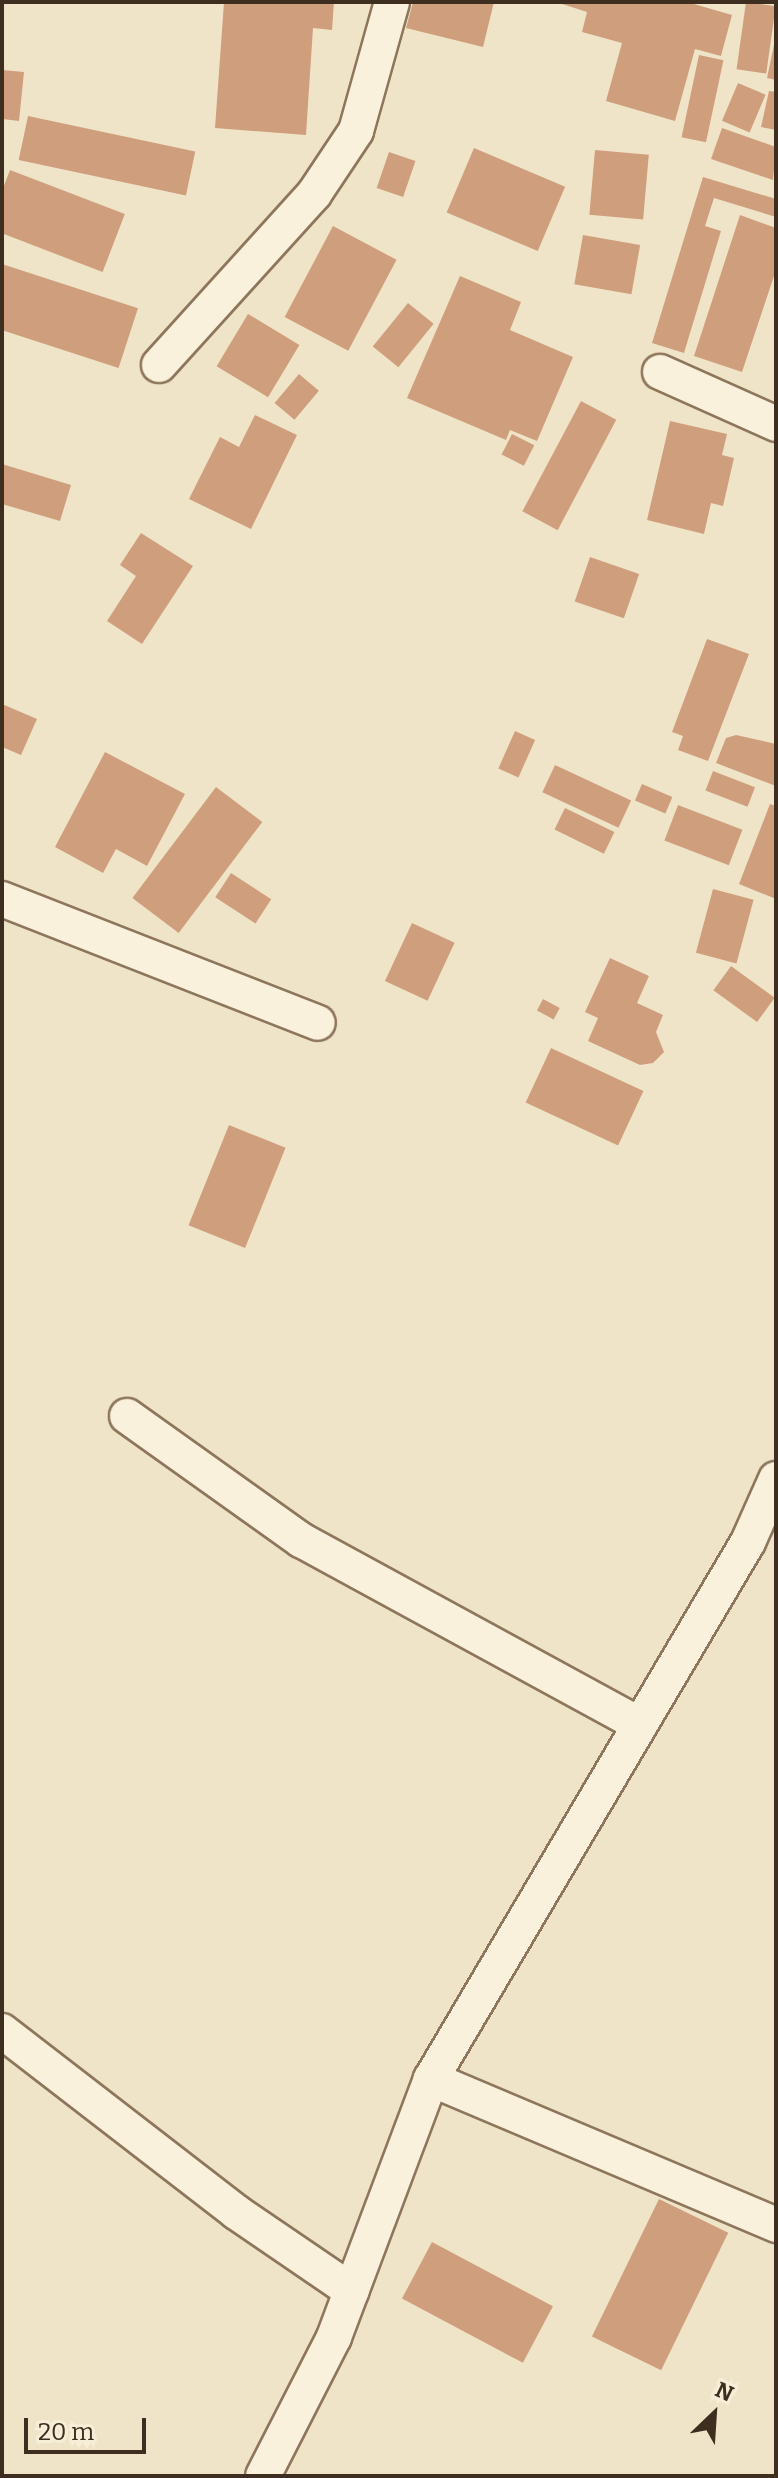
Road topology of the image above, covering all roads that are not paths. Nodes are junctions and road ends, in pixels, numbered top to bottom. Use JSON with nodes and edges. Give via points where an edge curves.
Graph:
{"nodes":[{"id":1,"x":392,"y":2,"type":"edge"},
{"id":2,"x":159,"y":365,"type":"dead end"},
{"id":3,"x":660,"y":372,"type":"dead end"},
{"id":4,"x":776,"y":424,"type":"edge"},
{"id":5,"x":2,"y":899,"type":"edge"},
{"id":6,"x":318,"y":1023,"type":"dead end"},
{"id":7,"x":127,"y":1416,"type":"dead end"},
{"id":8,"x":776,"y":1479,"type":"edge"},
{"id":9,"x":640,"y":1725,"type":"junction"},
{"id":10,"x":2,"y":2031,"type":"edge"},
{"id":11,"x":431,"y":2079,"type":"junction"},
{"id":12,"x":776,"y":2225,"type":"edge"},
{"id":13,"x":352,"y":2291,"type":"junction"},
{"id":14,"x":263,"y":2476,"type":"edge"}],
"edges":[{"from":1,"to":2,"type":"street","via":[[356,131],[314,194]]},
{"from":3,"to":4,"type":"street"},
{"from":5,"to":6,"type":"street"},
{"from":7,"to":9,"type":"street","via":[[301,1540]]},
{"from":8,"to":9,"type":"street"},
{"from":9,"to":11,"type":"street","via":[[568,1837]]},
{"from":10,"to":13,"type":"street","via":[[236,2212]]},
{"from":11,"to":12,"type":"street"},
{"from":11,"to":13,"type":"street"},
{"from":13,"to":14,"type":"street","via":[[295,2423]]}]}
